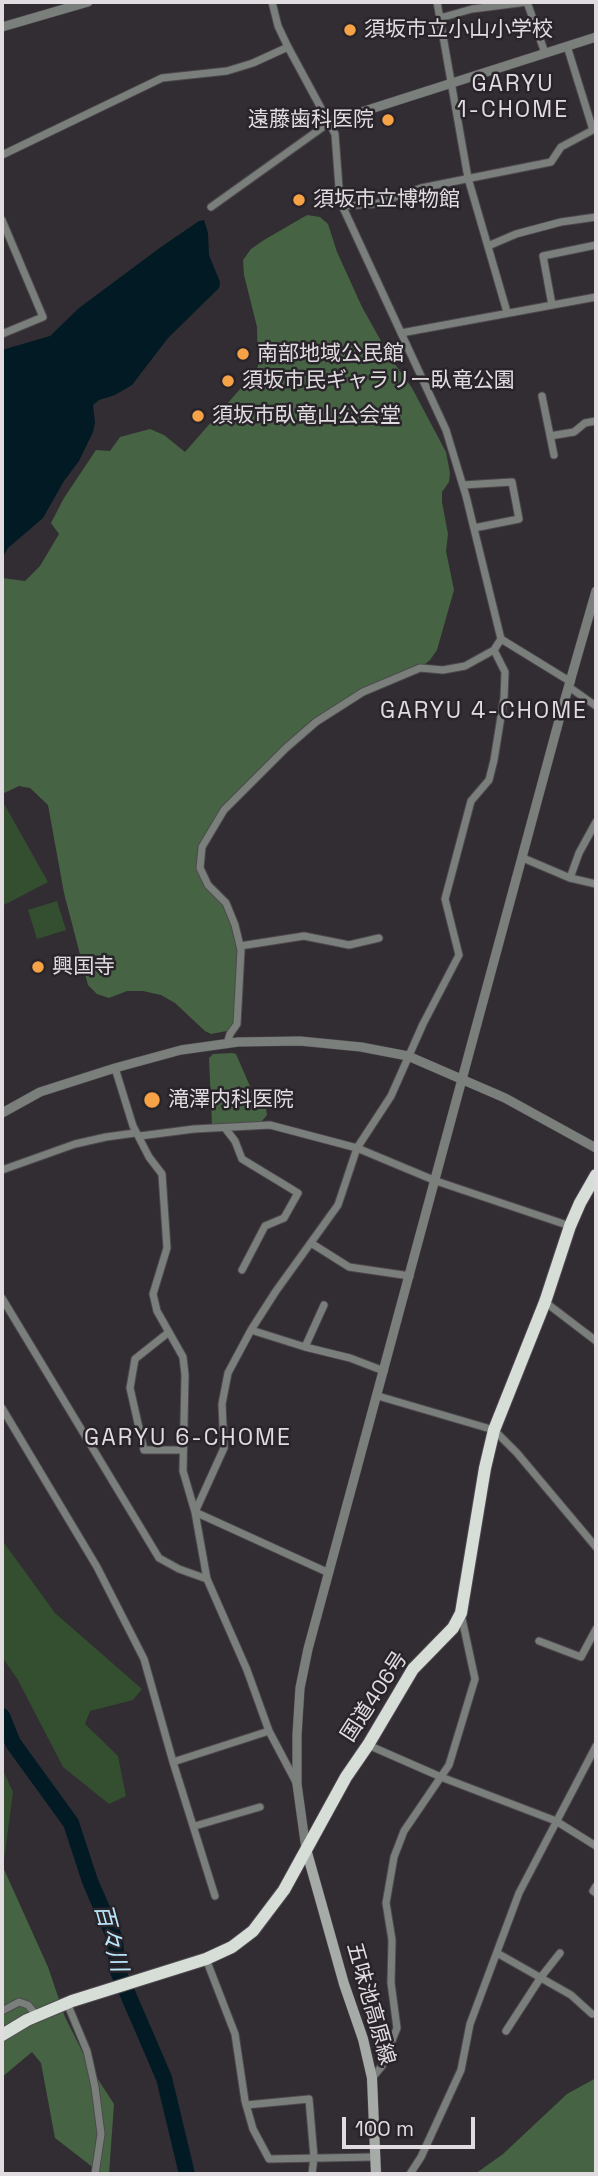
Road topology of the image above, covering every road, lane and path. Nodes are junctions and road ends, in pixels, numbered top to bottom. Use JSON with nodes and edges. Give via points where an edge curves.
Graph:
{"nodes":[{"id":1,"x":89,"y":2,"type":"edge"},
{"id":2,"x":272,"y":2,"type":"edge"},
{"id":3,"x":437,"y":2,"type":"edge"},
{"id":4,"x":72,"y":4,"type":"edge"},
{"id":5,"x":440,"y":18,"type":"junction"},
{"id":6,"x":2,"y":27,"type":"edge"},
{"id":7,"x":596,"y":37,"type":"edge"},
{"id":8,"x":567,"y":46,"type":"junction"},
{"id":9,"x":288,"y":47,"type":"junction"},
{"id":10,"x":545,"y":53,"type":"junction"},
{"id":11,"x":452,"y":83,"type":"junction"},
{"id":12,"x":330,"y":122,"type":"junction"},
{"id":13,"x":595,"y":130,"type":"edge"},
{"id":14,"x":2,"y":155,"type":"edge"},
{"id":15,"x":468,"y":178,"type":"junction"},
{"id":16,"x":342,"y":206,"type":"junction"},
{"id":17,"x":211,"y":207,"type":"dead end"},
{"id":18,"x":596,"y":217,"type":"edge"},
{"id":19,"x":2,"y":220,"type":"edge"},
{"id":20,"x":596,"y":245,"type":"edge"},
{"id":21,"x":488,"y":246,"type":"junction"},
{"id":22,"x":596,"y":297,"type":"edge"},
{"id":23,"x":552,"y":305,"type":"junction"},
{"id":24,"x":507,"y":313,"type":"junction"},
{"id":25,"x":2,"y":334,"type":"edge"},
{"id":26,"x":401,"y":334,"type":"junction"},
{"id":27,"x":542,"y":396,"type":"dead end"},
{"id":28,"x":596,"y":421,"type":"edge"},
{"id":29,"x":550,"y":436,"type":"junction"},
{"id":30,"x":554,"y":455,"type":"dead end"},
{"id":31,"x":463,"y":485,"type":"junction"},
{"id":32,"x":474,"y":528,"type":"junction"},
{"id":33,"x":596,"y":591,"type":"edge"},
{"id":34,"x":501,"y":639,"type":"junction"},
{"id":35,"x":494,"y":650,"type":"junction"},
{"id":36,"x":570,"y":685,"type":"junction"},
{"id":37,"x":596,"y":706,"type":"edge"},
{"id":38,"x":596,"y":822,"type":"edge"},
{"id":39,"x":594,"y":832,"type":"edge"},
{"id":40,"x":523,"y":858,"type":"junction"},
{"id":41,"x":570,"y":878,"type":"junction"},
{"id":42,"x":596,"y":884,"type":"edge"},
{"id":43,"x":379,"y":938,"type":"dead end"},
{"id":44,"x":240,"y":946,"type":"junction"},
{"id":45,"x":227,"y":1044,"type":"junction"},
{"id":46,"x":408,"y":1056,"type":"junction"},
{"id":47,"x":115,"y":1068,"type":"junction"},
{"id":48,"x":463,"y":1079,"type":"junction"},
{"id":49,"x":2,"y":1113,"type":"edge"},
{"id":50,"x":225,"y":1128,"type":"junction"},
{"id":51,"x":140,"y":1136,"type":"junction"},
{"id":52,"x":357,"y":1148,"type":"junction"},
{"id":53,"x":596,"y":1149,"type":"edge"},
{"id":54,"x":2,"y":1170,"type":"edge"},
{"id":55,"x":596,"y":1175,"type":"edge"},
{"id":56,"x":436,"y":1181,"type":"junction"},
{"id":57,"x":570,"y":1226,"type":"junction"},
{"id":58,"x":312,"y":1243,"type":"junction"},
{"id":59,"x":242,"y":1270,"type":"dead end"},
{"id":60,"x":410,"y":1276,"type":"junction"},
{"id":61,"x":2,"y":1298,"type":"edge"},
{"id":62,"x":545,"y":1302,"type":"junction"},
{"id":63,"x":324,"y":1305,"type":"dead end"},
{"id":64,"x":251,"y":1330,"type":"junction"},
{"id":65,"x":169,"y":1332,"type":"junction"},
{"id":66,"x":596,"y":1341,"type":"edge"},
{"id":67,"x":305,"y":1347,"type":"junction"},
{"id":68,"x":384,"y":1371,"type":"junction"},
{"id":69,"x":378,"y":1395,"type":"junction"},
{"id":70,"x":2,"y":1408,"type":"edge"},
{"id":71,"x":494,"y":1430,"type":"junction"},
{"id":72,"x":183,"y":1450,"type":"junction"},
{"id":73,"x":195,"y":1512,"type":"junction"},
{"id":74,"x":596,"y":1547,"type":"edge"},
{"id":75,"x":328,"y":1573,"type":"junction"},
{"id":76,"x":207,"y":1578,"type":"junction"},
{"id":77,"x":461,"y":1613,"type":"junction"},
{"id":78,"x":596,"y":1629,"type":"edge"},
{"id":79,"x":539,"y":1641,"type":"dead end"},
{"id":80,"x":269,"y":1731,"type":"junction"},
{"id":81,"x":368,"y":1745,"type":"junction"},
{"id":82,"x":596,"y":1746,"type":"edge"},
{"id":83,"x":173,"y":1762,"type":"junction"},
{"id":84,"x":441,"y":1777,"type":"junction"},
{"id":85,"x":297,"y":1784,"type":"junction"},
{"id":86,"x":260,"y":1807,"type":"dead end"},
{"id":87,"x":556,"y":1821,"type":"junction"},
{"id":88,"x":195,"y":1826,"type":"junction"},
{"id":89,"x":596,"y":1846,"type":"edge"},
{"id":90,"x":306,"y":1849,"type":"junction"},
{"id":91,"x":596,"y":1886,"type":"edge"},
{"id":92,"x":596,"y":1894,"type":"edge"},
{"id":93,"x":215,"y":1896,"type":"dead end"},
{"id":94,"x":497,"y":1953,"type":"junction"},
{"id":95,"x":560,"y":1953,"type":"dead end"},
{"id":96,"x":206,"y":1959,"type":"junction"},
{"id":97,"x":541,"y":1977,"type":"junction"},
{"id":98,"x":69,"y":2002,"type":"junction"},
{"id":99,"x":2,"y":2011,"type":"edge"},
{"id":100,"x":592,"y":2014,"type":"dead end"},
{"id":101,"x":37,"y":2015,"type":"junction"},
{"id":102,"x":506,"y":2031,"type":"dead end"},
{"id":103,"x":2,"y":2035,"type":"edge"},
{"id":104,"x":372,"y":2078,"type":"junction"},
{"id":105,"x":246,"y":2105,"type":"junction"},
{"id":106,"x":314,"y":2157,"type":"junction"},
{"id":107,"x":374,"y":2157,"type":"junction"},
{"id":108,"x":95,"y":2174,"type":"edge"},
{"id":109,"x":312,"y":2174,"type":"edge"},
{"id":110,"x":376,"y":2174,"type":"edge"},
{"id":111,"x":410,"y":2174,"type":"edge"}],
"edges":[{"from":1,"to":4,"type":"street"},
{"from":2,"to":9,"type":"street"},
{"from":3,"to":5,"type":"street"},
{"from":4,"to":6,"type":"street"},
{"from":5,"to":10,"type":"street","via":[[527,2]]},
{"from":5,"to":11,"type":"street"},
{"from":7,"to":8,"type":"street"},
{"from":8,"to":10,"type":"street"},
{"from":8,"to":13,"type":"street"},
{"from":9,"to":12,"type":"street"},
{"from":9,"to":14,"type":"street","via":[[227,71],[162,78]]},
{"from":10,"to":11,"type":"street"},
{"from":11,"to":12,"type":"street"},
{"from":11,"to":15,"type":"street"},
{"from":12,"to":16,"type":"street"},
{"from":12,"to":17,"type":"street"},
{"from":13,"to":15,"type":"street","via":[[561,147],[551,162]]},
{"from":15,"to":16,"type":"street","via":[[375,204]]},
{"from":15,"to":21,"type":"street"},
{"from":16,"to":26,"type":"street"},
{"from":18,"to":21,"type":"street","via":[[516,234]]},
{"from":19,"to":25,"type":"street","via":[[43,317]]},
{"from":20,"to":23,"type":"street","via":[[543,256]]},
{"from":21,"to":24,"type":"street"},
{"from":22,"to":23,"type":"street"},
{"from":23,"to":24,"type":"street"},
{"from":24,"to":26,"type":"street"},
{"from":26,"to":31,"type":"street","via":[[446,430]]},
{"from":27,"to":29,"type":"street"},
{"from":28,"to":29,"type":"street","via":[[574,432]]},
{"from":29,"to":30,"type":"street"},
{"from":31,"to":32,"type":"street"},
{"from":31,"to":32,"type":"street","via":[[512,482],[519,519]]},
{"from":32,"to":34,"type":"street"},
{"from":33,"to":36,"type":"street"},
{"from":34,"to":35,"type":"street"},
{"from":34,"to":36,"type":"street"},
{"from":35,"to":44,"type":"street","via":[[465,666],[420,668],[363,692],[316,722],[224,810],[202,847],[201,868],[208,885],[226,903]]},
{"from":35,"to":46,"type":"street","via":[[505,672],[494,760],[489,780],[471,801],[445,900],[459,955]]},
{"from":36,"to":37,"type":"street"},
{"from":36,"to":40,"type":"street"},
{"from":38,"to":39,"type":"street"},
{"from":39,"to":41,"type":"street","via":[[579,853]]},
{"from":40,"to":41,"type":"street"},
{"from":40,"to":48,"type":"street"},
{"from":41,"to":42,"type":"street"},
{"from":43,"to":44,"type":"street","via":[[349,945],[304,936]]},
{"from":44,"to":45,"type":"street","via":[[237,1024]]},
{"from":45,"to":46,"type":"street","via":[[300,1041]]},
{"from":45,"to":47,"type":"street","via":[[181,1050]]},
{"from":46,"to":48,"type":"street"},
{"from":46,"to":52,"type":"street","via":[[391,1096]]},
{"from":47,"to":49,"type":"street","via":[[40,1093]]},
{"from":47,"to":51,"type":"street"},
{"from":48,"to":53,"type":"street"},
{"from":48,"to":56,"type":"street"},
{"from":50,"to":51,"type":"street"},
{"from":50,"to":52,"type":"street","via":[[270,1125]]},
{"from":50,"to":59,"type":"street","via":[[242,1159],[298,1193],[284,1218],[265,1226]]},
{"from":51,"to":54,"type":"street","via":[[135,1133],[75,1144]]},
{"from":51,"to":65,"type":"street","via":[[162,1174],[167,1248],[153,1294]]},
{"from":52,"to":56,"type":"street"},
{"from":52,"to":58,"type":"street","via":[[338,1205]]},
{"from":55,"to":57,"type":"highway","name":"国道406号"},
{"from":56,"to":57,"type":"street"},
{"from":56,"to":60,"type":"street"},
{"from":57,"to":62,"type":"highway","name":"国道406号"},
{"from":58,"to":60,"type":"street","via":[[349,1268]]},
{"from":58,"to":64,"type":"street"},
{"from":60,"to":68,"type":"street"},
{"from":61,"to":76,"type":"street","via":[[159,1558]]},
{"from":62,"to":66,"type":"street"},
{"from":62,"to":71,"type":"highway","name":"国道406号"},
{"from":63,"to":67,"type":"street"},
{"from":64,"to":67,"type":"street"},
{"from":64,"to":73,"type":"street","via":[[228,1373],[222,1404],[224,1448]]},
{"from":65,"to":72,"type":"street","via":[[183,1357],[186,1375]]},
{"from":65,"to":72,"type":"street","via":[[135,1359],[130,1388],[145,1450]]},
{"from":67,"to":68,"type":"street"},
{"from":68,"to":69,"type":"street"},
{"from":69,"to":71,"type":"street"},
{"from":69,"to":75,"type":"street"},
{"from":70,"to":83,"type":"street","via":[[97,1567],[144,1658]]},
{"from":71,"to":74,"type":"street"},
{"from":71,"to":77,"type":"highway","name":"国道406号"},
{"from":72,"to":73,"type":"street","via":[[183,1471]]},
{"from":73,"to":75,"type":"street"},
{"from":73,"to":76,"type":"street"},
{"from":75,"to":85,"type":"street","via":[[300,1688]]},
{"from":76,"to":80,"type":"street"},
{"from":77,"to":81,"type":"highway","name":"国道406号","via":[[453,1628],[413,1669]]},
{"from":77,"to":84,"type":"street","via":[[475,1679],[449,1765]]},
{"from":78,"to":79,"type":"street","via":[[581,1657]]},
{"from":80,"to":83,"type":"street"},
{"from":80,"to":85,"type":"street"},
{"from":81,"to":84,"type":"street"},
{"from":81,"to":90,"type":"highway","name":"国道406号"},
{"from":82,"to":87,"type":"street"},
{"from":83,"to":88,"type":"street"},
{"from":84,"to":87,"type":"street"},
{"from":84,"to":104,"type":"street","via":[[404,1831],[394,1857],[386,1903],[397,2028],[382,2067]]},
{"from":85,"to":90,"type":"street"},
{"from":86,"to":88,"type":"street"},
{"from":87,"to":89,"type":"street"},
{"from":87,"to":94,"type":"street","via":[[519,1894]]},
{"from":88,"to":93,"type":"street"},
{"from":90,"to":96,"type":"highway","name":"国道406号","via":[[284,1890],[253,1931]]},
{"from":90,"to":104,"type":"main road","name":"五味池高原線"},
{"from":91,"to":92,"type":"street"},
{"from":94,"to":97,"type":"street"},
{"from":94,"to":111,"type":"street","via":[[470,2024],[461,2070]]},
{"from":95,"to":97,"type":"street"},
{"from":96,"to":98,"type":"highway","name":"国道406号"},
{"from":96,"to":105,"type":"street","via":[[235,2034]]},
{"from":97,"to":100,"type":"street"},
{"from":97,"to":102,"type":"street"},
{"from":98,"to":101,"type":"highway","name":"国道406号"},
{"from":98,"to":108,"type":"street","via":[[95,2087],[101,2134]]},
{"from":99,"to":101,"type":"street","via":[[19,2002]]},
{"from":101,"to":103,"type":"highway","name":"国道406号"},
{"from":104,"to":107,"type":"main road","name":"五味池高原線"},
{"from":105,"to":106,"type":"street","via":[[269,2159]]},
{"from":105,"to":106,"type":"street","via":[[309,2099]]},
{"from":106,"to":107,"type":"street"},
{"from":106,"to":109,"type":"street"},
{"from":107,"to":110,"type":"main road","name":"五味池高原線"}]}
